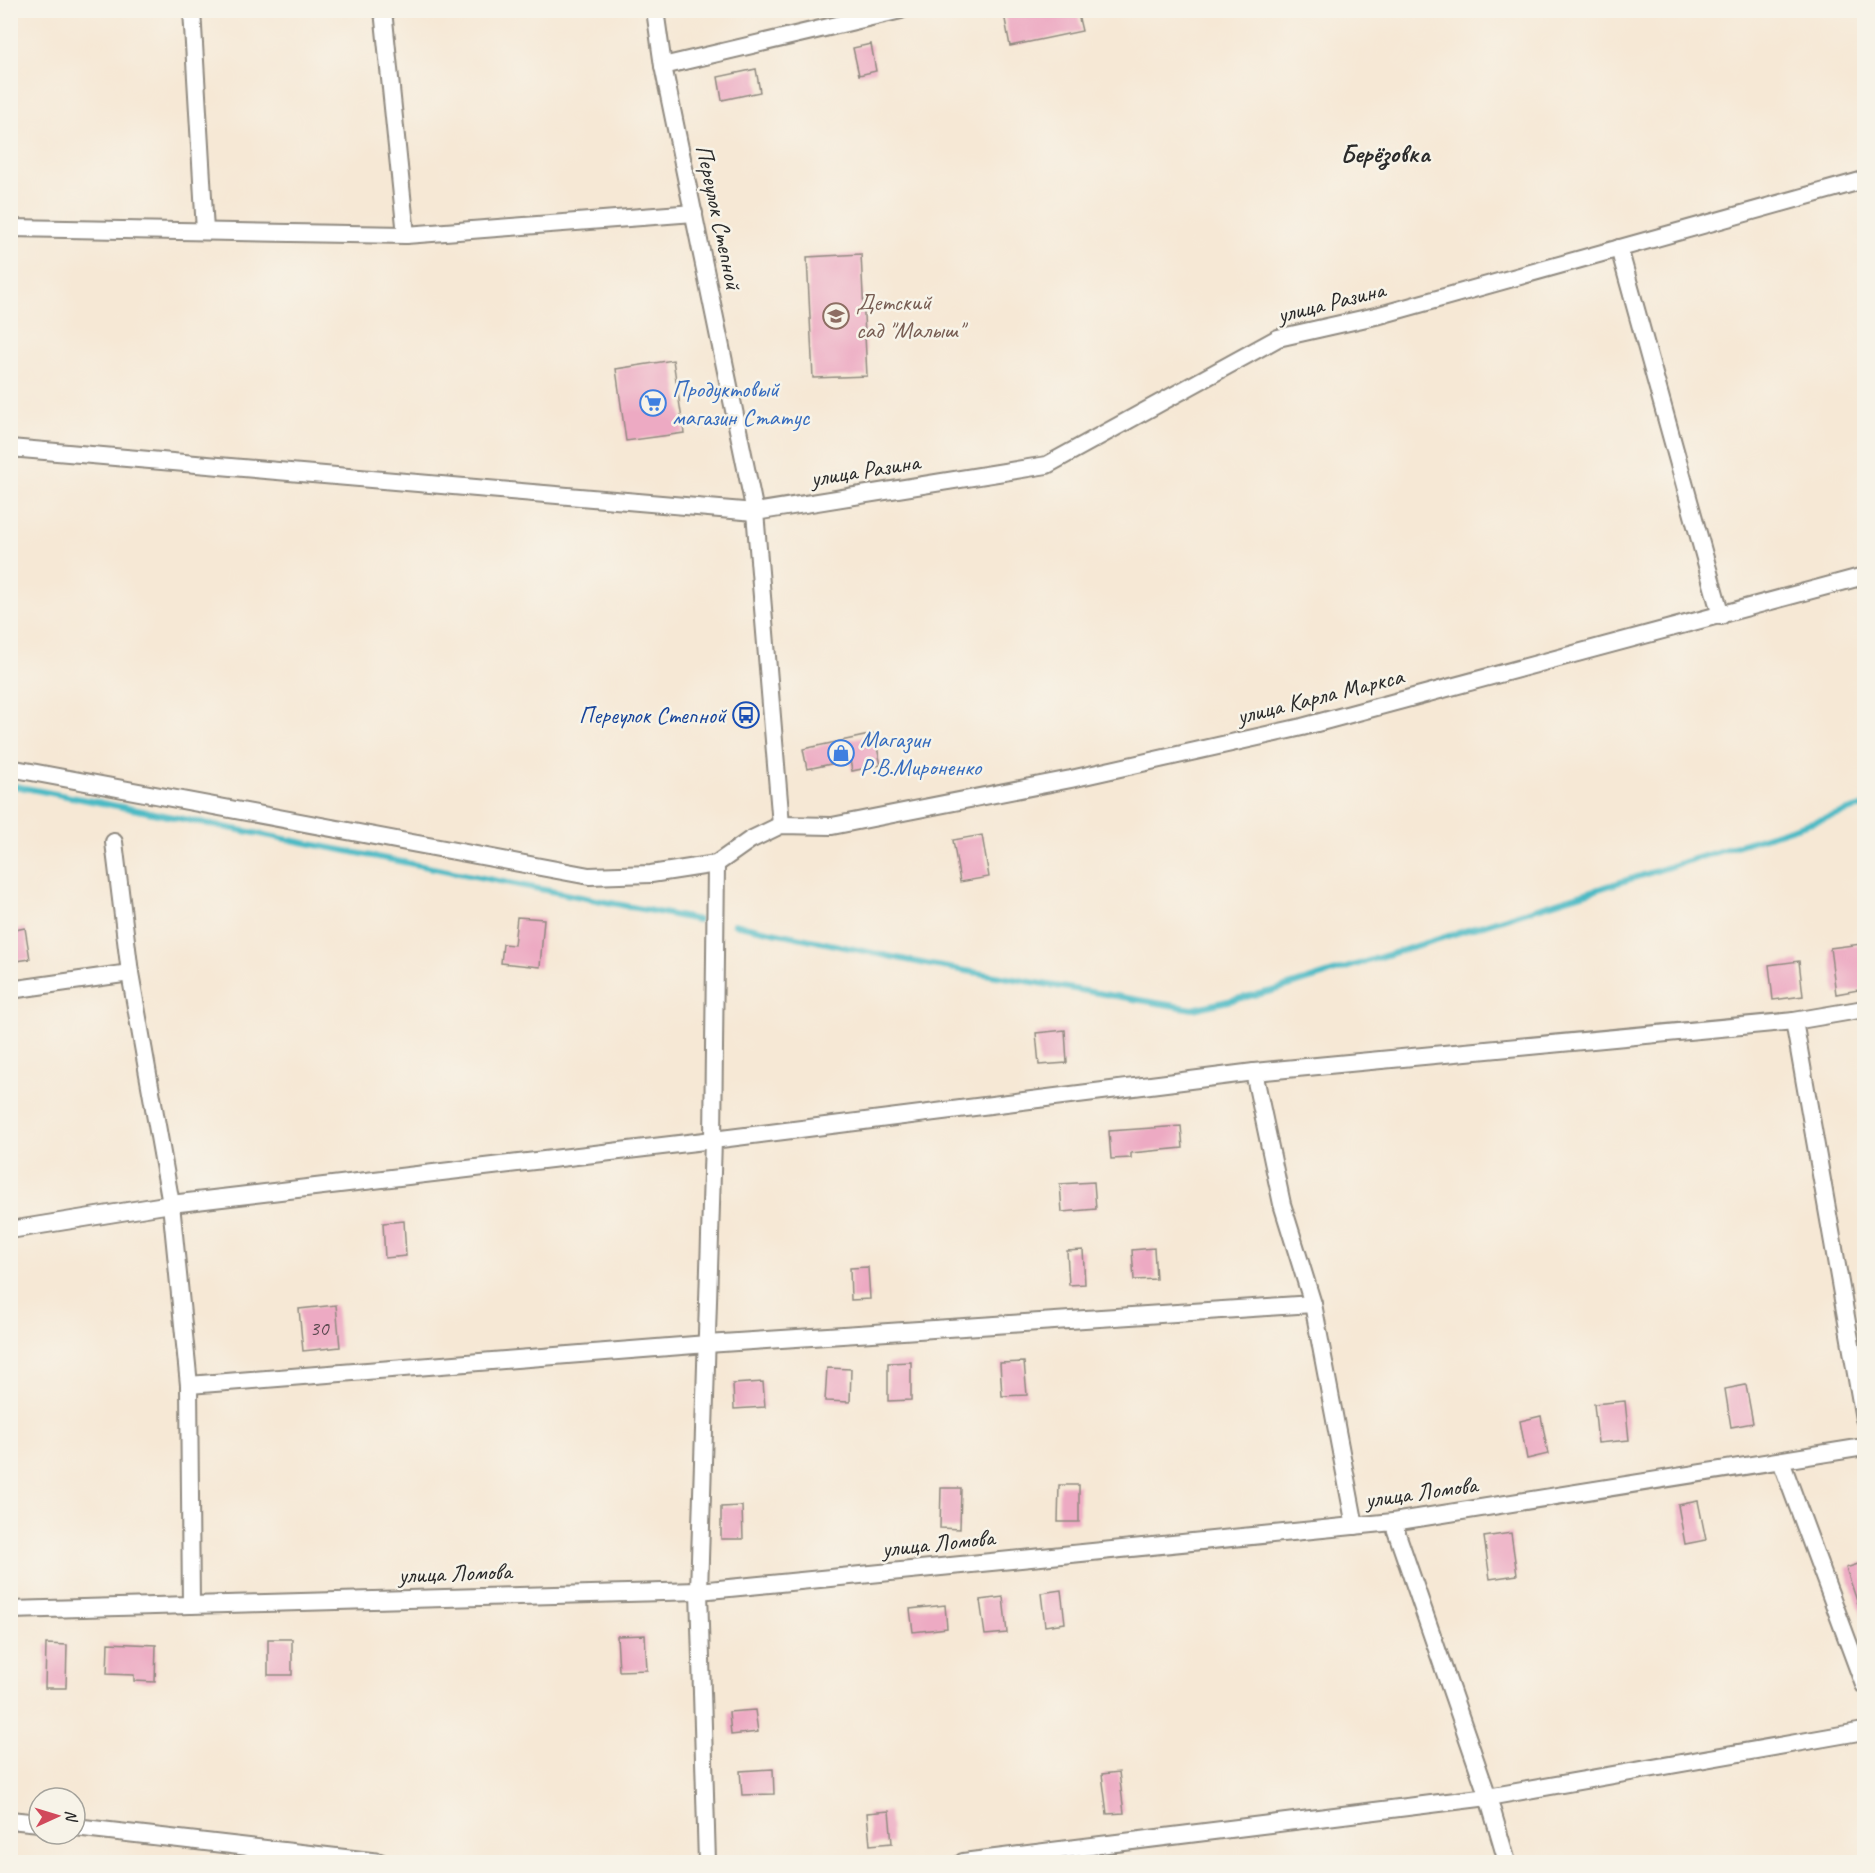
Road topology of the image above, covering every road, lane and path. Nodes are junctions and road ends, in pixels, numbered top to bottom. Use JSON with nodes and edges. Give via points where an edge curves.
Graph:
{"nodes":[{"id":1,"x":192,"y":10,"type":"edge"},
{"id":2,"x":383,"y":10,"type":"edge"},
{"id":3,"x":655,"y":10,"type":"edge"},
{"id":4,"x":902,"y":10,"type":"edge"},
{"id":5,"x":663,"y":66,"type":"junction"},
{"id":6,"x":1864,"y":180,"type":"edge"},
{"id":7,"x":694,"y":213,"type":"junction"},
{"id":8,"x":10,"y":228,"type":"edge"},
{"id":9,"x":205,"y":231,"type":"junction"},
{"id":10,"x":406,"y":235,"type":"junction"},
{"id":11,"x":1618,"y":248,"type":"junction"},
{"id":12,"x":10,"y":448,"type":"edge"},
{"id":13,"x":755,"y":512,"type":"junction"},
{"id":14,"x":1864,"y":576,"type":"edge"},
{"id":15,"x":1721,"y":616,"type":"junction"},
{"id":16,"x":10,"y":768,"type":"edge"},
{"id":17,"x":781,"y":825,"type":"junction"},
{"id":18,"x":114,"y":842,"type":"dead end"},
{"id":19,"x":716,"y":864,"type":"junction"},
{"id":20,"x":130,"y":973,"type":"junction"},
{"id":21,"x":10,"y":990,"type":"edge"},
{"id":22,"x":1864,"y":1009,"type":"edge"},
{"id":23,"x":1794,"y":1021,"type":"junction"},
{"id":24,"x":1254,"y":1072,"type":"junction"},
{"id":25,"x":713,"y":1140,"type":"junction"},
{"id":26,"x":171,"y":1204,"type":"junction"},
{"id":27,"x":10,"y":1230,"type":"edge"},
{"id":28,"x":1313,"y":1304,"type":"junction"},
{"id":29,"x":707,"y":1344,"type":"junction"},
{"id":30,"x":189,"y":1385,"type":"junction"},
{"id":31,"x":1864,"y":1419,"type":"edge"},
{"id":32,"x":1864,"y":1447,"type":"edge"},
{"id":33,"x":1781,"y":1461,"type":"junction"},
{"id":34,"x":1393,"y":1522,"type":"junction"},
{"id":35,"x":1354,"y":1526,"type":"junction"},
{"id":36,"x":699,"y":1590,"type":"junction"},
{"id":37,"x":191,"y":1605,"type":"junction"},
{"id":38,"x":10,"y":1610,"type":"edge"},
{"id":39,"x":1864,"y":1685,"type":"edge"},
{"id":40,"x":1864,"y":1731,"type":"edge"},
{"id":41,"x":1488,"y":1797,"type":"junction"},
{"id":42,"x":10,"y":1820,"type":"edge"},
{"id":43,"x":27,"y":1822,"type":"edge"},
{"id":44,"x":87,"y":1828,"type":"edge"},
{"id":45,"x":380,"y":1863,"type":"edge"},
{"id":46,"x":707,"y":1863,"type":"edge"},
{"id":47,"x":963,"y":1863,"type":"edge"},
{"id":48,"x":1507,"y":1863,"type":"edge"}],
"edges":[{"from":1,"to":9,"type":"street"},
{"from":2,"to":10,"type":"street"},
{"from":3,"to":5,"type":"street","name":"Переулок Степной"},
{"from":4,"to":5,"type":"street"},
{"from":5,"to":7,"type":"street","name":"Переулок Степной"},
{"from":6,"to":11,"type":"street","name":"улица Разина"},
{"from":7,"to":10,"type":"street"},
{"from":7,"to":13,"type":"street","name":"Переулок Степной"},
{"from":8,"to":9,"type":"street"},
{"from":9,"to":10,"type":"street"},
{"from":11,"to":13,"type":"street","name":"улица Разина","via":[[1380,315],[1278,338],[1047,465]]},
{"from":11,"to":15,"type":"street"},
{"from":12,"to":13,"type":"street","name":"улица Разина"},
{"from":13,"to":17,"type":"street","name":"Переулок Степной"},
{"from":14,"to":15,"type":"street","name":"улица Карла Маркса"},
{"from":15,"to":17,"type":"street","name":"улица Карла Маркса","via":[[1302,727],[1094,774],[832,826]]},
{"from":16,"to":19,"type":"street","via":[[589,876],[651,874]]},
{"from":17,"to":19,"type":"street","via":[[750,840]]},
{"from":18,"to":20,"type":"street"},
{"from":19,"to":25,"type":"street"},
{"from":20,"to":21,"type":"street"},
{"from":20,"to":26,"type":"street"},
{"from":22,"to":23,"type":"street"},
{"from":23,"to":24,"type":"street"},
{"from":23,"to":31,"type":"street"},
{"from":24,"to":25,"type":"street"},
{"from":24,"to":28,"type":"street","via":[[1282,1204]]},
{"from":25,"to":26,"type":"street"},
{"from":25,"to":29,"type":"street"},
{"from":26,"to":27,"type":"street"},
{"from":26,"to":30,"type":"street"},
{"from":28,"to":29,"type":"street"},
{"from":28,"to":35,"type":"street"},
{"from":29,"to":30,"type":"street"},
{"from":29,"to":36,"type":"street"},
{"from":30,"to":37,"type":"street"},
{"from":32,"to":33,"type":"street","name":"улица Ломова"},
{"from":33,"to":34,"type":"street","name":"улица Ломова"},
{"from":33,"to":39,"type":"street"},
{"from":34,"to":35,"type":"street","name":"улица Ломова"},
{"from":34,"to":41,"type":"street"},
{"from":35,"to":36,"type":"street","name":"улица Ломова"},
{"from":36,"to":37,"type":"street","name":"улица Ломова"},
{"from":36,"to":46,"type":"street"},
{"from":37,"to":38,"type":"street","name":"улица Ломова"},
{"from":40,"to":41,"type":"street"},
{"from":41,"to":47,"type":"street"},
{"from":41,"to":48,"type":"street"},
{"from":42,"to":43,"type":"street"},
{"from":44,"to":45,"type":"street"}]}
